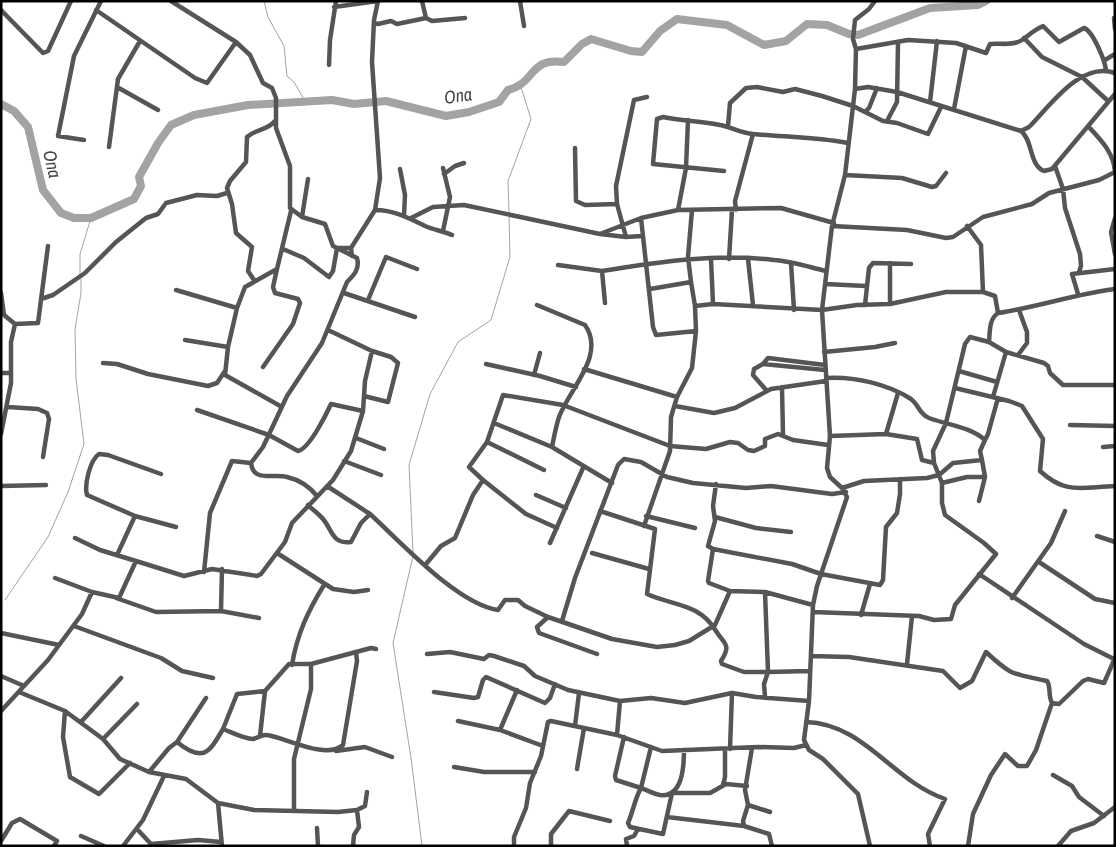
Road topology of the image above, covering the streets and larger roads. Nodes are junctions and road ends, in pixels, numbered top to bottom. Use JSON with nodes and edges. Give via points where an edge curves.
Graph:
{"nodes":[{"id":1,"x":71,"y":1,"type":"edge"},
{"id":2,"x":101,"y":1,"type":"edge"},
{"id":3,"x":171,"y":1,"type":"edge"},
{"id":4,"x":336,"y":1,"type":"edge"},
{"id":5,"x":378,"y":1,"type":"edge"},
{"id":6,"x":422,"y":1,"type":"edge"},
{"id":7,"x":520,"y":1,"type":"edge"},
{"id":8,"x":875,"y":1,"type":"edge"},
{"id":9,"x":334,"y":7,"type":"junction"},
{"id":10,"x":1,"y":10,"type":"edge"},
{"id":11,"x":96,"y":10,"type":"junction"},
{"id":12,"x":426,"y":18,"type":"junction"},
{"id":13,"x":465,"y":18,"type":"dead end"},
{"id":14,"x":1114,"y":18,"type":"edge"},
{"id":15,"x":374,"y":23,"type":"junction"},
{"id":16,"x":524,"y":26,"type":"dead end"},
{"id":17,"x":1115,"y":29,"type":"edge"},
{"id":18,"x":1024,"y":38,"type":"junction"},
{"id":19,"x":140,"y":40,"type":"junction"},
{"id":20,"x":937,"y":41,"type":"junction"},
{"id":21,"x":236,"y":42,"type":"junction"},
{"id":22,"x":898,"y":42,"type":"junction"},
{"id":23,"x":966,"y":46,"type":"junction"},
{"id":24,"x":856,"y":49,"type":"junction"},
{"id":25,"x":1115,"y":54,"type":"edge"},
{"id":26,"x":1104,"y":60,"type":"junction"},
{"id":27,"x":329,"y":65,"type":"dead end"},
{"id":28,"x":1106,"y":70,"type":"junction"},
{"id":29,"x":1115,"y":73,"type":"edge"},
{"id":30,"x":1082,"y":77,"type":"junction"},
{"id":31,"x":117,"y":87,"type":"junction"},
{"id":32,"x":877,"y":88,"type":"junction"},
{"id":33,"x":855,"y":90,"type":"junction"},
{"id":34,"x":897,"y":92,"type":"junction"},
{"id":35,"x":1115,"y":94,"type":"edge"},
{"id":36,"x":647,"y":97,"type":"dead end"},
{"id":37,"x":930,"y":102,"type":"junction"},
{"id":38,"x":1108,"y":102,"type":"junction"},
{"id":39,"x":853,"y":106,"type":"junction"},
{"id":40,"x":941,"y":107,"type":"junction"},
{"id":41,"x":954,"y":109,"type":"junction"},
{"id":42,"x":158,"y":110,"type":"dead end"},
{"id":43,"x":865,"y":112,"type":"junction"},
{"id":44,"x":688,"y":120,"type":"junction"},
{"id":45,"x":276,"y":121,"type":"junction"},
{"id":46,"x":887,"y":121,"type":"junction"},
{"id":47,"x":728,"y":126,"type":"junction"},
{"id":48,"x":1088,"y":126,"type":"junction"},
{"id":49,"x":1022,"y":131,"type":"junction"},
{"id":50,"x":753,"y":134,"type":"junction"},
{"id":51,"x":84,"y":140,"type":"dead end"},
{"id":52,"x":848,"y":143,"type":"junction"},
{"id":53,"x":110,"y":147,"type":"dead end"},
{"id":54,"x":575,"y":148,"type":"dead end"},
{"id":55,"x":464,"y":164,"type":"dead end"},
{"id":56,"x":1055,"y":166,"type":"junction"},
{"id":57,"x":443,"y":168,"type":"dead end"},
{"id":58,"x":686,"y":168,"type":"junction"},
{"id":59,"x":400,"y":169,"type":"dead end"},
{"id":60,"x":724,"y":171,"type":"dead end"},
{"id":61,"x":946,"y":173,"type":"dead end"},
{"id":62,"x":444,"y":174,"type":"junction"},
{"id":63,"x":845,"y":175,"type":"junction"},
{"id":64,"x":308,"y":179,"type":"dead end"},
{"id":65,"x":1063,"y":189,"type":"junction"},
{"id":66,"x":227,"y":193,"type":"junction"},
{"id":67,"x":617,"y":204,"type":"junction"},
{"id":68,"x":448,"y":207,"type":"junction"},
{"id":69,"x":375,"y":210,"type":"junction"},
{"id":70,"x":678,"y":210,"type":"junction"},
{"id":71,"x":692,"y":210,"type":"junction"},
{"id":72,"x":734,"y":210,"type":"junction"},
{"id":73,"x":291,"y":211,"type":"junction"},
{"id":74,"x":404,"y":215,"type":"junction"},
{"id":75,"x":302,"y":217,"type":"junction"},
{"id":76,"x":411,"y":218,"type":"junction"},
{"id":77,"x":641,"y":218,"type":"junction"},
{"id":78,"x":1115,"y":218,"type":"edge"},
{"id":79,"x":622,"y":224,"type":"junction"},
{"id":80,"x":833,"y":224,"type":"junction"},
{"id":81,"x":967,"y":226,"type":"junction"},
{"id":82,"x":443,"y":230,"type":"junction"},
{"id":83,"x":600,"y":234,"type":"junction"},
{"id":84,"x":452,"y":235,"type":"dead end"},
{"id":85,"x":641,"y":236,"type":"junction"},
{"id":86,"x":626,"y":237,"type":"junction"},
{"id":87,"x":48,"y":246,"type":"dead end"},
{"id":88,"x":337,"y":248,"type":"junction"},
{"id":89,"x":351,"y":248,"type":"junction"},
{"id":90,"x":283,"y":249,"type":"junction"},
{"id":91,"x":1115,"y":254,"type":"edge"},
{"id":92,"x":352,"y":256,"type":"junction"},
{"id":93,"x":711,"y":259,"type":"junction"},
{"id":94,"x":729,"y":259,"type":"junction"},
{"id":95,"x":748,"y":259,"type":"junction"},
{"id":96,"x":689,"y":260,"type":"junction"},
{"id":97,"x":791,"y":263,"type":"junction"},
{"id":98,"x":890,"y":263,"type":"junction"},
{"id":99,"x":911,"y":264,"type":"dead end"},
{"id":100,"x":558,"y":265,"type":"dead end"},
{"id":101,"x":645,"y":265,"type":"junction"},
{"id":102,"x":277,"y":269,"type":"junction"},
{"id":103,"x":417,"y":269,"type":"dead end"},
{"id":104,"x":1115,"y":269,"type":"edge"},
{"id":105,"x":602,"y":271,"type":"junction"},
{"id":106,"x":826,"y":271,"type":"junction"},
{"id":107,"x":1079,"y":272,"type":"junction"},
{"id":108,"x":254,"y":280,"type":"junction"},
{"id":109,"x":691,"y":282,"type":"junction"},
{"id":110,"x":825,"y":284,"type":"junction"},
{"id":111,"x":866,"y":286,"type":"junction"},
{"id":112,"x":1115,"y":289,"type":"edge"},
{"id":113,"x":176,"y":290,"type":"dead end"},
{"id":114,"x":650,"y":290,"type":"junction"},
{"id":115,"x":983,"y":292,"type":"junction"},
{"id":116,"x":1,"y":293,"type":"edge"},
{"id":117,"x":344,"y":293,"type":"junction"},
{"id":118,"x":1078,"y":294,"type":"junction"},
{"id":119,"x":41,"y":299,"type":"junction"},
{"id":120,"x":368,"y":300,"type":"junction"},
{"id":121,"x":605,"y":303,"type":"dead end"},
{"id":122,"x":713,"y":304,"type":"junction"},
{"id":123,"x":890,"y":304,"type":"junction"},
{"id":124,"x":537,"y":305,"type":"dead end"},
{"id":125,"x":753,"y":305,"type":"junction"},
{"id":126,"x":865,"y":305,"type":"junction"},
{"id":127,"x":695,"y":306,"type":"junction"},
{"id":128,"x":237,"y":308,"type":"junction"},
{"id":129,"x":794,"y":310,"type":"junction"},
{"id":130,"x":822,"y":310,"type":"junction"},
{"id":131,"x":1019,"y":310,"type":"junction"},
{"id":132,"x":998,"y":313,"type":"junction"},
{"id":133,"x":4,"y":318,"type":"edge"},
{"id":134,"x":414,"y":318,"type":"dead end"},
{"id":135,"x":15,"y":324,"type":"junction"},
{"id":136,"x":328,"y":330,"type":"junction"},
{"id":137,"x":696,"y":331,"type":"junction"},
{"id":138,"x":185,"y":340,"type":"dead end"},
{"id":139,"x":989,"y":342,"type":"junction"},
{"id":140,"x":895,"y":343,"type":"dead end"},
{"id":141,"x":228,"y":347,"type":"junction"},
{"id":142,"x":372,"y":351,"type":"junction"},
{"id":143,"x":824,"y":352,"type":"junction"},
{"id":144,"x":1006,"y":352,"type":"junction"},
{"id":145,"x":540,"y":353,"type":"dead end"},
{"id":146,"x":1018,"y":356,"type":"junction"},
{"id":147,"x":102,"y":363,"type":"dead end"},
{"id":148,"x":486,"y":364,"type":"dead end"},
{"id":149,"x":263,"y":367,"type":"dead end"},
{"id":150,"x":825,"y":368,"type":"junction"},
{"id":151,"x":584,"y":369,"type":"junction"},
{"id":152,"x":11,"y":372,"type":"junction"},
{"id":153,"x":225,"y":372,"type":"junction"},
{"id":154,"x":959,"y":372,"type":"junction"},
{"id":155,"x":1,"y":373,"type":"edge"},
{"id":156,"x":534,"y":375,"type":"junction"},
{"id":157,"x":826,"y":380,"type":"junction"},
{"id":158,"x":997,"y":382,"type":"junction"},
{"id":159,"x":1115,"y":385,"type":"edge"},
{"id":160,"x":782,"y":386,"type":"junction"},
{"id":161,"x":576,"y":387,"type":"junction"},
{"id":162,"x":955,"y":388,"type":"junction"},
{"id":163,"x":767,"y":390,"type":"junction"},
{"id":164,"x":898,"y":393,"type":"junction"},
{"id":165,"x":364,"y":396,"type":"junction"},
{"id":166,"x":677,"y":397,"type":"junction"},
{"id":167,"x":996,"y":398,"type":"junction"},
{"id":168,"x":565,"y":406,"type":"junction"},
{"id":169,"x":674,"y":406,"type":"junction"},
{"id":170,"x":8,"y":407,"type":"junction"},
{"id":171,"x":282,"y":407,"type":"junction"},
{"id":172,"x":197,"y":410,"type":"dead end"},
{"id":173,"x":363,"y":411,"type":"junction"},
{"id":174,"x":494,"y":423,"type":"junction"},
{"id":175,"x":946,"y":423,"type":"junction"},
{"id":176,"x":1070,"y":424,"type":"dead end"},
{"id":177,"x":1115,"y":426,"type":"edge"},
{"id":178,"x":1,"y":434,"type":"edge"},
{"id":179,"x":886,"y":434,"type":"junction"},
{"id":180,"x":269,"y":435,"type":"junction"},
{"id":181,"x":783,"y":435,"type":"junction"},
{"id":182,"x":830,"y":436,"type":"junction"},
{"id":183,"x":356,"y":438,"type":"junction"},
{"id":184,"x":984,"y":440,"type":"junction"},
{"id":185,"x":487,"y":442,"type":"junction"},
{"id":186,"x":828,"y":445,"type":"junction"},
{"id":187,"x":670,"y":446,"type":"junction"},
{"id":188,"x":1115,"y":446,"type":"edge"},
{"id":189,"x":552,"y":447,"type":"junction"},
{"id":190,"x":1103,"y":448,"type":"dead end"},
{"id":191,"x":384,"y":449,"type":"dead end"},
{"id":192,"x":44,"y":457,"type":"dead end"},
{"id":193,"x":982,"y":460,"type":"junction"},
{"id":194,"x":344,"y":461,"type":"junction"},
{"id":195,"x":251,"y":463,"type":"junction"},
{"id":196,"x":934,"y":463,"type":"junction"},
{"id":197,"x":583,"y":468,"type":"junction"},
{"id":198,"x":544,"y":470,"type":"dead end"},
{"id":199,"x":661,"y":473,"type":"junction"},
{"id":200,"x":161,"y":474,"type":"dead end"},
{"id":201,"x":938,"y":474,"type":"junction"},
{"id":202,"x":381,"y":475,"type":"dead end"},
{"id":203,"x":985,"y":477,"type":"junction"},
{"id":204,"x":900,"y":479,"type":"junction"},
{"id":205,"x":483,"y":480,"type":"junction"},
{"id":206,"x":942,"y":482,"type":"junction"},
{"id":207,"x":46,"y":484,"type":"dead end"},
{"id":208,"x":612,"y":484,"type":"junction"},
{"id":209,"x":716,"y":484,"type":"junction"},
{"id":210,"x":1,"y":486,"type":"edge"},
{"id":211,"x":327,"y":486,"type":"junction"},
{"id":212,"x":1115,"y":486,"type":"edge"},
{"id":213,"x":844,"y":490,"type":"junction"},
{"id":214,"x":536,"y":495,"type":"dead end"},
{"id":215,"x":317,"y":496,"type":"junction"},
{"id":216,"x":979,"y":501,"type":"dead end"},
{"id":217,"x":308,"y":505,"type":"junction"},
{"id":218,"x":566,"y":508,"type":"junction"},
{"id":219,"x":600,"y":511,"type":"junction"},
{"id":220,"x":1066,"y":511,"type":"dead end"},
{"id":221,"x":370,"y":514,"type":"junction"},
{"id":222,"x":135,"y":516,"type":"junction"},
{"id":223,"x":646,"y":516,"type":"junction"},
{"id":224,"x":715,"y":517,"type":"junction"},
{"id":225,"x":644,"y":526,"type":"junction"},
{"id":226,"x":176,"y":527,"type":"dead end"},
{"id":227,"x":557,"y":528,"type":"junction"},
{"id":228,"x":695,"y":528,"type":"dead end"},
{"id":229,"x":791,"y":532,"type":"dead end"},
{"id":230,"x":1098,"y":536,"type":"dead end"},
{"id":231,"x":75,"y":538,"type":"dead end"},
{"id":232,"x":1115,"y":542,"type":"edge"},
{"id":233,"x":550,"y":543,"type":"dead end"},
{"id":234,"x":713,"y":549,"type":"junction"},
{"id":235,"x":277,"y":553,"type":"junction"},
{"id":236,"x":592,"y":553,"type":"dead end"},
{"id":237,"x":118,"y":555,"type":"junction"},
{"id":238,"x":136,"y":562,"type":"junction"},
{"id":239,"x":1039,"y":562,"type":"junction"},
{"id":240,"x":426,"y":564,"type":"junction"},
{"id":241,"x":222,"y":570,"type":"junction"},
{"id":242,"x":650,"y":570,"type":"junction"},
{"id":243,"x":204,"y":572,"type":"junction"},
{"id":244,"x":821,"y":574,"type":"junction"},
{"id":245,"x":980,"y":574,"type":"junction"},
{"id":246,"x":55,"y":578,"type":"dead end"},
{"id":247,"x":870,"y":584,"type":"junction"},
{"id":248,"x":324,"y":585,"type":"junction"},
{"id":249,"x":368,"y":590,"type":"dead end"},
{"id":250,"x":730,"y":591,"type":"junction"},
{"id":251,"x":92,"y":592,"type":"junction"},
{"id":252,"x":765,"y":592,"type":"junction"},
{"id":253,"x":116,"y":598,"type":"junction"},
{"id":254,"x":1012,"y":598,"type":"junction"},
{"id":255,"x":1115,"y":603,"type":"edge"},
{"id":256,"x":813,"y":605,"type":"junction"},
{"id":257,"x":221,"y":611,"type":"junction"},
{"id":258,"x":813,"y":612,"type":"junction"},
{"id":259,"x":861,"y":615,"type":"junction"},
{"id":260,"x":912,"y":616,"type":"junction"},
{"id":261,"x":548,"y":617,"type":"junction"},
{"id":262,"x":259,"y":618,"type":"dead end"},
{"id":263,"x":562,"y":621,"type":"junction"},
{"id":264,"x":715,"y":625,"type":"junction"},
{"id":265,"x":74,"y":626,"type":"junction"},
{"id":266,"x":1,"y":633,"type":"edge"},
{"id":267,"x":59,"y":645,"type":"junction"},
{"id":268,"x":376,"y":649,"type":"dead end"},
{"id":269,"x":356,"y":652,"type":"junction"},
{"id":270,"x":427,"y":654,"type":"dead end"},
{"id":271,"x":597,"y":654,"type":"dead end"},
{"id":272,"x":811,"y":656,"type":"junction"},
{"id":273,"x":1114,"y":659,"type":"edge"},
{"id":274,"x":292,"y":664,"type":"junction"},
{"id":275,"x":311,"y":664,"type":"junction"},
{"id":276,"x":906,"y":664,"type":"junction"},
{"id":277,"x":810,"y":671,"type":"junction"},
{"id":278,"x":768,"y":672,"type":"junction"},
{"id":279,"x":1,"y":676,"type":"edge"},
{"id":280,"x":121,"y":678,"type":"dead end"},
{"id":281,"x":213,"y":678,"type":"dead end"},
{"id":282,"x":555,"y":684,"type":"junction"},
{"id":283,"x":24,"y":686,"type":"junction"},
{"id":284,"x":517,"y":690,"type":"junction"},
{"id":285,"x":19,"y":692,"type":"junction"},
{"id":286,"x":265,"y":692,"type":"junction"},
{"id":287,"x":434,"y":692,"type":"dead end"},
{"id":288,"x":579,"y":692,"type":"junction"},
{"id":289,"x":732,"y":693,"type":"junction"},
{"id":290,"x":206,"y":698,"type":"dead end"},
{"id":291,"x":765,"y":698,"type":"junction"},
{"id":292,"x":620,"y":701,"type":"junction"},
{"id":293,"x":809,"y":701,"type":"junction"},
{"id":294,"x":1052,"y":703,"type":"junction"},
{"id":295,"x":137,"y":704,"type":"dead end"},
{"id":296,"x":1,"y":710,"type":"edge"},
{"id":297,"x":65,"y":711,"type":"junction"},
{"id":298,"x":458,"y":720,"type":"dead end"},
{"id":299,"x":81,"y":722,"type":"junction"},
{"id":300,"x":806,"y":722,"type":"junction"},
{"id":301,"x":575,"y":726,"type":"junction"},
{"id":302,"x":584,"y":728,"type":"junction"},
{"id":303,"x":223,"y":729,"type":"junction"},
{"id":304,"x":500,"y":730,"type":"junction"},
{"id":305,"x":617,"y":734,"type":"junction"},
{"id":306,"x":260,"y":736,"type":"junction"},
{"id":307,"x":624,"y":737,"type":"junction"},
{"id":308,"x":103,"y":739,"type":"junction"},
{"id":309,"x":177,"y":742,"type":"junction"},
{"id":310,"x":297,"y":744,"type":"junction"},
{"id":311,"x":806,"y":745,"type":"junction"},
{"id":312,"x":543,"y":746,"type":"junction"},
{"id":313,"x":651,"y":747,"type":"junction"},
{"id":314,"x":752,"y":748,"type":"junction"},
{"id":315,"x":727,"y":749,"type":"junction"},
{"id":316,"x":684,"y":750,"type":"junction"},
{"id":317,"x":332,"y":751,"type":"junction"},
{"id":318,"x":392,"y":757,"type":"dead end"},
{"id":319,"x":130,"y":763,"type":"junction"},
{"id":320,"x":454,"y":767,"type":"dead end"},
{"id":321,"x":577,"y":769,"type":"dead end"},
{"id":322,"x":149,"y":772,"type":"junction"},
{"id":323,"x":534,"y":772,"type":"junction"},
{"id":324,"x":1053,"y":775,"type":"dead end"},
{"id":325,"x":164,"y":776,"type":"junction"},
{"id":326,"x":723,"y":786,"type":"junction"},
{"id":327,"x":746,"y":786,"type":"junction"},
{"id":328,"x":641,"y":788,"type":"junction"},
{"id":329,"x":367,"y":792,"type":"dead end"},
{"id":330,"x":672,"y":792,"type":"junction"},
{"id":331,"x":218,"y":803,"type":"junction"},
{"id":332,"x":748,"y":805,"type":"junction"},
{"id":333,"x":1115,"y":807,"type":"edge"},
{"id":334,"x":294,"y":810,"type":"junction"},
{"id":335,"x":357,"y":810,"type":"junction"},
{"id":336,"x":770,"y":812,"type":"dead end"},
{"id":337,"x":1104,"y":816,"type":"junction"},
{"id":338,"x":667,"y":817,"type":"junction"},
{"id":339,"x":610,"y":821,"type":"dead end"},
{"id":340,"x":744,"y":826,"type":"junction"},
{"id":341,"x":317,"y":828,"type":"dead end"},
{"id":342,"x":137,"y":829,"type":"junction"},
{"id":343,"x":638,"y":829,"type":"junction"},
{"id":344,"x":81,"y":836,"type":"dead end"},
{"id":345,"x":1,"y":841,"type":"edge"},
{"id":346,"x":179,"y":843,"type":"edge"},
{"id":347,"x":221,"y":844,"type":"edge"},
{"id":348,"x":54,"y":846,"type":"edge"},
{"id":349,"x":104,"y":846,"type":"edge"},
{"id":350,"x":123,"y":846,"type":"edge"},
{"id":351,"x":318,"y":846,"type":"edge"},
{"id":352,"x":353,"y":846,"type":"edge"},
{"id":353,"x":514,"y":846,"type":"edge"},
{"id":354,"x":551,"y":846,"type":"edge"},
{"id":355,"x":627,"y":846,"type":"edge"},
{"id":356,"x":772,"y":846,"type":"edge"},
{"id":357,"x":870,"y":846,"type":"edge"},
{"id":358,"x":930,"y":846,"type":"edge"},
{"id":359,"x":968,"y":846,"type":"edge"},
{"id":360,"x":1058,"y":846,"type":"edge"}],
"edges":[{"from":1,"to":10,"type":"street","via":[[48,51],[43,53]]},
{"from":2,"to":11,"type":"street"},
{"from":3,"to":21,"type":"street"},
{"from":4,"to":9,"type":"street"},
{"from":5,"to":9,"type":"street"},
{"from":5,"to":15,"type":"street"},
{"from":6,"to":12,"type":"street"},
{"from":7,"to":16,"type":"street"},
{"from":8,"to":24,"type":"street","via":[[855,20],[853,39]]},
{"from":9,"to":27,"type":"street"},
{"from":11,"to":19,"type":"street"},
{"from":11,"to":51,"type":"street","via":[[74,56],[58,136]]},
{"from":12,"to":13,"type":"street","via":[[432,21]]},
{"from":12,"to":15,"type":"street","via":[[397,24],[391,21]]},
{"from":14,"to":17,"type":"street"},
{"from":15,"to":69,"type":"street","via":[[372,62],[380,178]]},
{"from":18,"to":23,"type":"street","via":[[1008,44],[990,44],[986,53]]},
{"from":18,"to":26,"type":"street","via":[[1043,26],[1059,42],[1087,28]]},
{"from":18,"to":30,"type":"street","via":[[1042,57]]},
{"from":19,"to":21,"type":"street","via":[[207,83]]},
{"from":19,"to":31,"type":"street","via":[[118,79]]},
{"from":20,"to":22,"type":"street"},
{"from":20,"to":23,"type":"street"},
{"from":20,"to":37,"type":"street"},
{"from":21,"to":45,"type":"street","via":[[250,55],[263,83],[272,88],[276,98]]},
{"from":22,"to":24,"type":"street"},
{"from":22,"to":34,"type":"street"},
{"from":23,"to":41,"type":"street"},
{"from":24,"to":33,"type":"street"},
{"from":25,"to":26,"type":"street"},
{"from":26,"to":28,"type":"street"},
{"from":28,"to":29,"type":"street"},
{"from":28,"to":30,"type":"street"},
{"from":30,"to":38,"type":"street"},
{"from":30,"to":49,"type":"street"},
{"from":31,"to":42,"type":"street"},
{"from":31,"to":53,"type":"street"},
{"from":32,"to":33,"type":"street"},
{"from":32,"to":34,"type":"street"},
{"from":32,"to":43,"type":"street"},
{"from":33,"to":39,"type":"street"},
{"from":34,"to":37,"type":"street"},
{"from":34,"to":46,"type":"street","via":[[897,102]]},
{"from":35,"to":38,"type":"street"},
{"from":36,"to":67,"type":"street","via":[[634,100],[616,186]]},
{"from":37,"to":40,"type":"street"},
{"from":38,"to":48,"type":"street"},
{"from":39,"to":43,"type":"street"},
{"from":39,"to":47,"type":"street","via":[[795,89],[783,92],[746,88],[730,103]]},
{"from":39,"to":52,"type":"street"},
{"from":40,"to":41,"type":"street"},
{"from":40,"to":46,"type":"street","via":[[928,134]]},
{"from":41,"to":49,"type":"street"},
{"from":43,"to":46,"type":"street"},
{"from":44,"to":47,"type":"street"},
{"from":44,"to":58,"type":"street"},
{"from":44,"to":58,"type":"street","via":[[657,119],[653,155],[653,164]]},
{"from":45,"to":66,"type":"street","via":[[247,137],[246,162],[228,184]]},
{"from":45,"to":73,"type":"street","via":[[290,166]]},
{"from":47,"to":50,"type":"street"},
{"from":48,"to":56,"type":"street"},
{"from":48,"to":65,"type":"street","via":[[1112,156],[1115,172],[1100,180]]},
{"from":49,"to":56,"type":"street","via":[[1039,168],[1044,171]]},
{"from":50,"to":52,"type":"street"},
{"from":50,"to":72,"type":"street"},
{"from":52,"to":63,"type":"street"},
{"from":54,"to":67,"type":"street","via":[[576,201],[584,205]]},
{"from":55,"to":62,"type":"street"},
{"from":56,"to":65,"type":"street"},
{"from":57,"to":62,"type":"street"},
{"from":58,"to":60,"type":"street"},
{"from":58,"to":70,"type":"street"},
{"from":59,"to":74,"type":"street"},
{"from":61,"to":63,"type":"street","via":[[932,187],[902,178]]},
{"from":62,"to":68,"type":"street","via":[[450,197]]},
{"from":63,"to":80,"type":"street"},
{"from":64,"to":75,"type":"street"},
{"from":65,"to":81,"type":"street","via":[[1032,204],[983,217]]},
{"from":65,"to":107,"type":"street","via":[[1065,208],[1080,254]]},
{"from":66,"to":108,"type":"street","via":[[236,232],[252,247],[248,271]]},
{"from":66,"to":119,"type":"street","via":[[191,196],[166,203],[158,214],[146,218],[116,242],[85,273],[53,295]]},
{"from":67,"to":79,"type":"street"},
{"from":68,"to":76,"type":"street","via":[[433,207]]},
{"from":68,"to":82,"type":"street"},
{"from":68,"to":83,"type":"street","via":[[464,205]]},
{"from":69,"to":74,"type":"street"},
{"from":69,"to":89,"type":"street"},
{"from":70,"to":71,"type":"street"},
{"from":70,"to":77,"type":"street"},
{"from":71,"to":72,"type":"street"},
{"from":71,"to":96,"type":"street"},
{"from":72,"to":80,"type":"street","via":[[781,208]]},
{"from":72,"to":94,"type":"street"},
{"from":73,"to":75,"type":"street"},
{"from":73,"to":90,"type":"street"},
{"from":74,"to":76,"type":"street"},
{"from":75,"to":88,"type":"street","via":[[325,224],[333,246]]},
{"from":76,"to":82,"type":"street","via":[[424,226]]},
{"from":77,"to":79,"type":"street"},
{"from":77,"to":85,"type":"street"},
{"from":78,"to":91,"type":"street","via":[[1111,232]]},
{"from":79,"to":83,"type":"street"},
{"from":79,"to":86,"type":"street"},
{"from":80,"to":81,"type":"street","via":[[907,230],[946,238],[953,237]]},
{"from":80,"to":106,"type":"street"},
{"from":81,"to":115,"type":"street","via":[[981,245]]},
{"from":82,"to":84,"type":"street"},
{"from":83,"to":86,"type":"street"},
{"from":85,"to":86,"type":"street"},
{"from":85,"to":101,"type":"street"},
{"from":87,"to":119,"type":"street"},
{"from":88,"to":89,"type":"street"},
{"from":88,"to":90,"type":"street","via":[[334,271],[329,277],[304,258]]},
{"from":88,"to":92,"type":"street"},
{"from":89,"to":92,"type":"street"},
{"from":90,"to":102,"type":"street"},
{"from":92,"to":117,"type":"street","via":[[356,258],[357,268]]},
{"from":93,"to":94,"type":"street"},
{"from":93,"to":96,"type":"street"},
{"from":93,"to":122,"type":"street"},
{"from":94,"to":95,"type":"street"},
{"from":95,"to":97,"type":"street"},
{"from":95,"to":125,"type":"street"},
{"from":96,"to":101,"type":"street"},
{"from":96,"to":109,"type":"street"},
{"from":97,"to":106,"type":"street"},
{"from":97,"to":129,"type":"street"},
{"from":98,"to":99,"type":"street"},
{"from":98,"to":111,"type":"street","via":[[873,263],[868,268]]},
{"from":98,"to":123,"type":"street"},
{"from":100,"to":105,"type":"street"},
{"from":101,"to":105,"type":"street"},
{"from":101,"to":114,"type":"street"},
{"from":102,"to":108,"type":"street"},
{"from":102,"to":149,"type":"street","via":[[272,287],[275,293],[298,299],[300,303],[293,324]]},
{"from":103,"to":120,"type":"street","via":[[386,257]]},
{"from":104,"to":107,"type":"street"},
{"from":105,"to":121,"type":"street"},
{"from":106,"to":110,"type":"street"},
{"from":107,"to":118,"type":"street","via":[[1071,276]]},
{"from":108,"to":128,"type":"street","via":[[243,290]]},
{"from":109,"to":114,"type":"street"},
{"from":109,"to":127,"type":"street"},
{"from":110,"to":111,"type":"street"},
{"from":110,"to":130,"type":"street"},
{"from":111,"to":126,"type":"street"},
{"from":112,"to":118,"type":"street"},
{"from":113,"to":128,"type":"street"},
{"from":114,"to":137,"type":"street","via":[[656,335]]},
{"from":115,"to":123,"type":"street","via":[[936,293]]},
{"from":115,"to":132,"type":"street","via":[[995,296]]},
{"from":116,"to":133,"type":"street"},
{"from":117,"to":120,"type":"street"},
{"from":117,"to":136,"type":"street"},
{"from":118,"to":131,"type":"street"},
{"from":119,"to":135,"type":"street","via":[[38,323]]},
{"from":120,"to":134,"type":"street"},
{"from":122,"to":125,"type":"street"},
{"from":122,"to":127,"type":"street"},
{"from":123,"to":126,"type":"street"},
{"from":124,"to":151,"type":"street","via":[[585,325],[592,347]]},
{"from":125,"to":129,"type":"street"},
{"from":126,"to":130,"type":"street"},
{"from":127,"to":137,"type":"street"},
{"from":128,"to":141,"type":"street"},
{"from":129,"to":130,"type":"street"},
{"from":130,"to":143,"type":"street"},
{"from":131,"to":132,"type":"street"},
{"from":131,"to":146,"type":"street","via":[[1027,332],[1027,344]]},
{"from":132,"to":139,"type":"street","via":[[990,325]]},
{"from":133,"to":135,"type":"street"},
{"from":135,"to":152,"type":"street"},
{"from":136,"to":142,"type":"street"},
{"from":136,"to":171,"type":"street"},
{"from":137,"to":166,"type":"street","via":[[692,368]]},
{"from":138,"to":141,"type":"street"},
{"from":139,"to":144,"type":"street"},
{"from":139,"to":154,"type":"street","via":[[969,338]]},
{"from":140,"to":143,"type":"street"},
{"from":141,"to":153,"type":"street"},
{"from":142,"to":165,"type":"street"},
{"from":142,"to":165,"type":"street","via":[[394,359],[398,367],[388,402]]},
{"from":143,"to":150,"type":"street"},
{"from":144,"to":146,"type":"street"},
{"from":144,"to":158,"type":"street"},
{"from":145,"to":156,"type":"street"},
{"from":146,"to":159,"type":"street","via":[[1044,363],[1063,385]]},
{"from":147,"to":153,"type":"street","via":[[208,386],[217,383]]},
{"from":148,"to":156,"type":"street"},
{"from":150,"to":157,"type":"street"},
{"from":150,"to":163,"type":"street","via":[[768,358],[754,369],[753,375]]},
{"from":151,"to":161,"type":"street"},
{"from":151,"to":166,"type":"street"},
{"from":152,"to":155,"type":"street"},
{"from":152,"to":170,"type":"street"},
{"from":153,"to":171,"type":"street","via":[[227,377]]},
{"from":154,"to":158,"type":"street"},
{"from":154,"to":162,"type":"street"},
{"from":156,"to":161,"type":"street"},
{"from":157,"to":160,"type":"street"},
{"from":157,"to":164,"type":"street","via":[[844,378],[868,382]]},
{"from":157,"to":182,"type":"street"},
{"from":158,"to":167,"type":"street"},
{"from":160,"to":163,"type":"street"},
{"from":160,"to":181,"type":"street"},
{"from":161,"to":168,"type":"street"},
{"from":162,"to":167,"type":"street"},
{"from":162,"to":175,"type":"street"},
{"from":163,"to":169,"type":"street","via":[[735,408],[714,413]]},
{"from":164,"to":175,"type":"street","via":[[914,402],[922,414]]},
{"from":164,"to":179,"type":"street"},
{"from":165,"to":173,"type":"street"},
{"from":166,"to":169,"type":"street"},
{"from":167,"to":184,"type":"street"},
{"from":167,"to":212,"type":"street","via":[[1022,406],[1041,436],[1043,446],[1039,467],[1047,478],[1072,490]]},
{"from":168,"to":174,"type":"street","via":[[503,394]]},
{"from":168,"to":187,"type":"street"},
{"from":168,"to":189,"type":"street"},
{"from":169,"to":187,"type":"street"},
{"from":170,"to":178,"type":"street"},
{"from":170,"to":192,"type":"street","via":[[38,409],[47,413]]},
{"from":171,"to":180,"type":"street"},
{"from":172,"to":180,"type":"street"},
{"from":173,"to":180,"type":"street","via":[[331,404],[301,451]]},
{"from":173,"to":183,"type":"street"},
{"from":174,"to":185,"type":"street"},
{"from":174,"to":189,"type":"street"},
{"from":175,"to":184,"type":"street","via":[[974,431]]},
{"from":175,"to":196,"type":"street","via":[[934,444]]},
{"from":176,"to":177,"type":"street"},
{"from":179,"to":182,"type":"street"},
{"from":179,"to":196,"type":"street","via":[[917,439],[922,460]]},
{"from":180,"to":195,"type":"street"},
{"from":181,"to":186,"type":"street","via":[[793,440]]},
{"from":181,"to":187,"type":"street","via":[[765,439],[765,446],[757,450],[748,450],[730,442],[706,449]]},
{"from":182,"to":186,"type":"street"},
{"from":183,"to":191,"type":"street"},
{"from":183,"to":194,"type":"street"},
{"from":184,"to":193,"type":"street","via":[[980,451]]},
{"from":185,"to":198,"type":"street"},
{"from":185,"to":205,"type":"street","via":[[469,467]]},
{"from":186,"to":213,"type":"street","via":[[828,472]]},
{"from":187,"to":199,"type":"street"},
{"from":188,"to":190,"type":"street"},
{"from":189,"to":197,"type":"street"},
{"from":193,"to":201,"type":"street","via":[[954,464]]},
{"from":193,"to":203,"type":"street"},
{"from":194,"to":202,"type":"street"},
{"from":194,"to":211,"type":"street"},
{"from":195,"to":215,"type":"street","via":[[260,475],[285,476],[301,482]]},
{"from":195,"to":243,"type":"street","via":[[232,461],[213,501]]},
{"from":196,"to":201,"type":"street"},
{"from":197,"to":208,"type":"street"},
{"from":197,"to":218,"type":"street"},
{"from":199,"to":208,"type":"street","via":[[627,458],[618,465]]},
{"from":199,"to":209,"type":"street","via":[[683,481]]},
{"from":199,"to":223,"type":"street"},
{"from":200,"to":222,"type":"street","via":[[108,455],[99,454],[94,458],[87,495]]},
{"from":201,"to":204,"type":"street","via":[[927,478]]},
{"from":201,"to":206,"type":"street"},
{"from":203,"to":206,"type":"street"},
{"from":203,"to":216,"type":"street"},
{"from":204,"to":213,"type":"street","via":[[864,481]]},
{"from":204,"to":247,"type":"street","via":[[897,513],[886,527],[884,537],[883,580],[880,585]]},
{"from":205,"to":227,"type":"street","via":[[526,514]]},
{"from":205,"to":240,"type":"street","via":[[473,494],[455,538],[441,546]]},
{"from":206,"to":245,"type":"street","via":[[945,515],[996,554]]},
{"from":207,"to":210,"type":"street"},
{"from":208,"to":219,"type":"street"},
{"from":209,"to":213,"type":"street","via":[[746,488],[770,486],[832,494]]},
{"from":209,"to":224,"type":"street"},
{"from":211,"to":215,"type":"street"},
{"from":211,"to":221,"type":"street"},
{"from":213,"to":244,"type":"street","via":[[847,497]]},
{"from":214,"to":218,"type":"street"},
{"from":215,"to":217,"type":"street"},
{"from":217,"to":221,"type":"street","via":[[323,519],[333,538],[342,542],[351,542]]},
{"from":217,"to":235,"type":"street","via":[[292,523]]},
{"from":218,"to":227,"type":"street"},
{"from":219,"to":225,"type":"street"},
{"from":219,"to":263,"type":"street"},
{"from":220,"to":239,"type":"street"},
{"from":221,"to":240,"type":"street"},
{"from":222,"to":226,"type":"street"},
{"from":222,"to":237,"type":"street"},
{"from":223,"to":225,"type":"street"},
{"from":223,"to":228,"type":"street"},
{"from":224,"to":229,"type":"street","via":[[756,528]]},
{"from":224,"to":234,"type":"street","via":[[708,546]]},
{"from":225,"to":242,"type":"street","via":[[655,529]]},
{"from":227,"to":233,"type":"street"},
{"from":230,"to":232,"type":"street"},
{"from":231,"to":237,"type":"street"},
{"from":234,"to":244,"type":"street","via":[[792,564]]},
{"from":234,"to":250,"type":"street","via":[[709,583]]},
{"from":235,"to":241,"type":"street","via":[[257,576]]},
{"from":235,"to":248,"type":"street"},
{"from":236,"to":242,"type":"street"},
{"from":237,"to":238,"type":"street"},
{"from":238,"to":243,"type":"street","via":[[178,576]]},
{"from":238,"to":253,"type":"street","via":[[121,595]]},
{"from":239,"to":254,"type":"street"},
{"from":239,"to":255,"type":"street","via":[[1094,599]]},
{"from":240,"to":261,"type":"street","via":[[465,597],[482,606],[498,610],[505,600],[512,599]]},
{"from":241,"to":243,"type":"street"},
{"from":241,"to":257,"type":"street"},
{"from":242,"to":264,"type":"street","via":[[647,594],[688,607]]},
{"from":244,"to":247,"type":"street"},
{"from":244,"to":256,"type":"street"},
{"from":245,"to":254,"type":"street"},
{"from":245,"to":260,"type":"street","via":[[956,605],[951,619]]},
{"from":246,"to":251,"type":"street"},
{"from":247,"to":259,"type":"street"},
{"from":248,"to":249,"type":"street","via":[[347,592]]},
{"from":248,"to":274,"type":"street","via":[[307,613]]},
{"from":250,"to":252,"type":"street"},
{"from":250,"to":264,"type":"street"},
{"from":251,"to":253,"type":"street"},
{"from":251,"to":265,"type":"street"},
{"from":252,"to":256,"type":"street"},
{"from":252,"to":278,"type":"street"},
{"from":253,"to":257,"type":"street","via":[[156,612]]},
{"from":254,"to":273,"type":"street","via":[[1084,644]]},
{"from":256,"to":258,"type":"street"},
{"from":257,"to":262,"type":"street"},
{"from":258,"to":259,"type":"street"},
{"from":258,"to":272,"type":"street"},
{"from":259,"to":260,"type":"street"},
{"from":260,"to":276,"type":"street"},
{"from":261,"to":263,"type":"street"},
{"from":261,"to":271,"type":"street","via":[[538,627],[539,633]]},
{"from":263,"to":264,"type":"street","via":[[618,641],[656,646],[689,641]]},
{"from":264,"to":278,"type":"street","via":[[726,644],[722,664],[740,671]]},
{"from":265,"to":267,"type":"street"},
{"from":265,"to":281,"type":"street","via":[[161,658],[182,672]]},
{"from":266,"to":267,"type":"street"},
{"from":267,"to":283,"type":"street"},
{"from":268,"to":269,"type":"street"},
{"from":269,"to":275,"type":"street"},
{"from":269,"to":317,"type":"street","via":[[343,745]]},
{"from":270,"to":282,"type":"street","via":[[450,652],[484,659],[494,656],[524,666],[535,676]]},
{"from":272,"to":276,"type":"street"},
{"from":272,"to":277,"type":"street"},
{"from":273,"to":294,"type":"street","via":[[1104,682],[1088,679],[1059,704]]},
{"from":274,"to":275,"type":"street"},
{"from":274,"to":286,"type":"street","via":[[284,668]]},
{"from":275,"to":310,"type":"street","via":[[311,689]]},
{"from":276,"to":294,"type":"street","via":[[943,670],[957,688],[962,688],[976,675],[986,652],[1008,672],[1047,681]]},
{"from":277,"to":278,"type":"street"},
{"from":277,"to":293,"type":"street"},
{"from":278,"to":291,"type":"street","via":[[764,684]]},
{"from":279,"to":283,"type":"street"},
{"from":280,"to":299,"type":"street"},
{"from":282,"to":284,"type":"street","via":[[545,703]]},
{"from":282,"to":288,"type":"street"},
{"from":283,"to":285,"type":"street"},
{"from":284,"to":287,"type":"street","via":[[486,677],[474,698]]},
{"from":284,"to":304,"type":"street"},
{"from":285,"to":296,"type":"street"},
{"from":285,"to":297,"type":"street"},
{"from":286,"to":303,"type":"street","via":[[237,694]]},
{"from":286,"to":306,"type":"street"},
{"from":288,"to":292,"type":"street"},
{"from":288,"to":301,"type":"street"},
{"from":289,"to":291,"type":"street"},
{"from":289,"to":292,"type":"street","via":[[685,703],[651,698]]},
{"from":289,"to":315,"type":"street"},
{"from":290,"to":309,"type":"street"},
{"from":291,"to":293,"type":"street"},
{"from":292,"to":305,"type":"street"},
{"from":293,"to":300,"type":"street"},
{"from":294,"to":359,"type":"street","via":[[1027,766],[1018,766],[1005,754],[991,775],[973,814]]},
{"from":295,"to":308,"type":"street"},
{"from":297,"to":299,"type":"street"},
{"from":297,"to":319,"type":"street","via":[[64,737],[70,777],[100,794]]},
{"from":298,"to":304,"type":"street"},
{"from":299,"to":308,"type":"street"},
{"from":300,"to":311,"type":"street"},
{"from":300,"to":358,"type":"street","via":[[854,736],[904,778],[925,792],[945,799],[928,834]]},
{"from":301,"to":302,"type":"street"},
{"from":301,"to":312,"type":"street","via":[[548,722]]},
{"from":302,"to":305,"type":"street"},
{"from":302,"to":321,"type":"street"},
{"from":303,"to":306,"type":"street","via":[[247,738]]},
{"from":303,"to":309,"type":"street","via":[[205,754],[197,754]]},
{"from":304,"to":312,"type":"street"},
{"from":305,"to":307,"type":"street"},
{"from":306,"to":310,"type":"street","via":[[266,734]]},
{"from":307,"to":313,"type":"street"},
{"from":307,"to":328,"type":"street","via":[[616,780]]},
{"from":308,"to":319,"type":"street","via":[[110,749]]},
{"from":309,"to":322,"type":"street"},
{"from":310,"to":317,"type":"street"},
{"from":310,"to":334,"type":"street"},
{"from":311,"to":314,"type":"street"},
{"from":311,"to":357,"type":"street","via":[[858,794]]},
{"from":312,"to":323,"type":"street"},
{"from":313,"to":316,"type":"street"},
{"from":313,"to":328,"type":"street"},
{"from":314,"to":315,"type":"street"},
{"from":314,"to":327,"type":"street"},
{"from":315,"to":316,"type":"street"},
{"from":315,"to":326,"type":"street"},
{"from":316,"to":330,"type":"street","via":[[684,773]]},
{"from":317,"to":318,"type":"street","via":[[365,747]]},
{"from":319,"to":322,"type":"street"},
{"from":320,"to":323,"type":"street","via":[[484,772]]},
{"from":322,"to":325,"type":"street"},
{"from":323,"to":353,"type":"street"},
{"from":324,"to":337,"type":"street","via":[[1072,786],[1079,797]]},
{"from":325,"to":331,"type":"street","via":[[186,778]]},
{"from":325,"to":342,"type":"street"},
{"from":326,"to":327,"type":"street"},
{"from":326,"to":330,"type":"street","via":[[710,793]]},
{"from":327,"to":332,"type":"street"},
{"from":328,"to":330,"type":"street","via":[[660,795]]},
{"from":328,"to":343,"type":"street","via":[[628,823]]},
{"from":329,"to":335,"type":"street","via":[[365,806]]},
{"from":330,"to":338,"type":"street"},
{"from":331,"to":334,"type":"street","via":[[254,810]]},
{"from":331,"to":347,"type":"street"},
{"from":332,"to":336,"type":"street"},
{"from":332,"to":340,"type":"street"},
{"from":333,"to":337,"type":"street"},
{"from":334,"to":335,"type":"street"},
{"from":335,"to":352,"type":"street","via":[[359,827]]},
{"from":337,"to":360,"type":"street","via":[[1071,831]]},
{"from":338,"to":340,"type":"street"},
{"from":338,"to":343,"type":"street","via":[[663,834]]},
{"from":339,"to":354,"type":"street","via":[[569,812],[551,834]]},
{"from":340,"to":356,"type":"street","via":[[770,834]]},
{"from":341,"to":351,"type":"street"},
{"from":342,"to":346,"type":"street","via":[[152,844]]},
{"from":342,"to":350,"type":"street"},
{"from":343,"to":355,"type":"street","via":[[634,836],[626,839]]},
{"from":344,"to":349,"type":"street"},
{"from":345,"to":348,"type":"street","via":[[12,823],[20,819],[57,841]]},
{"from":346,"to":347,"type":"street","via":[[198,840]]}]}
